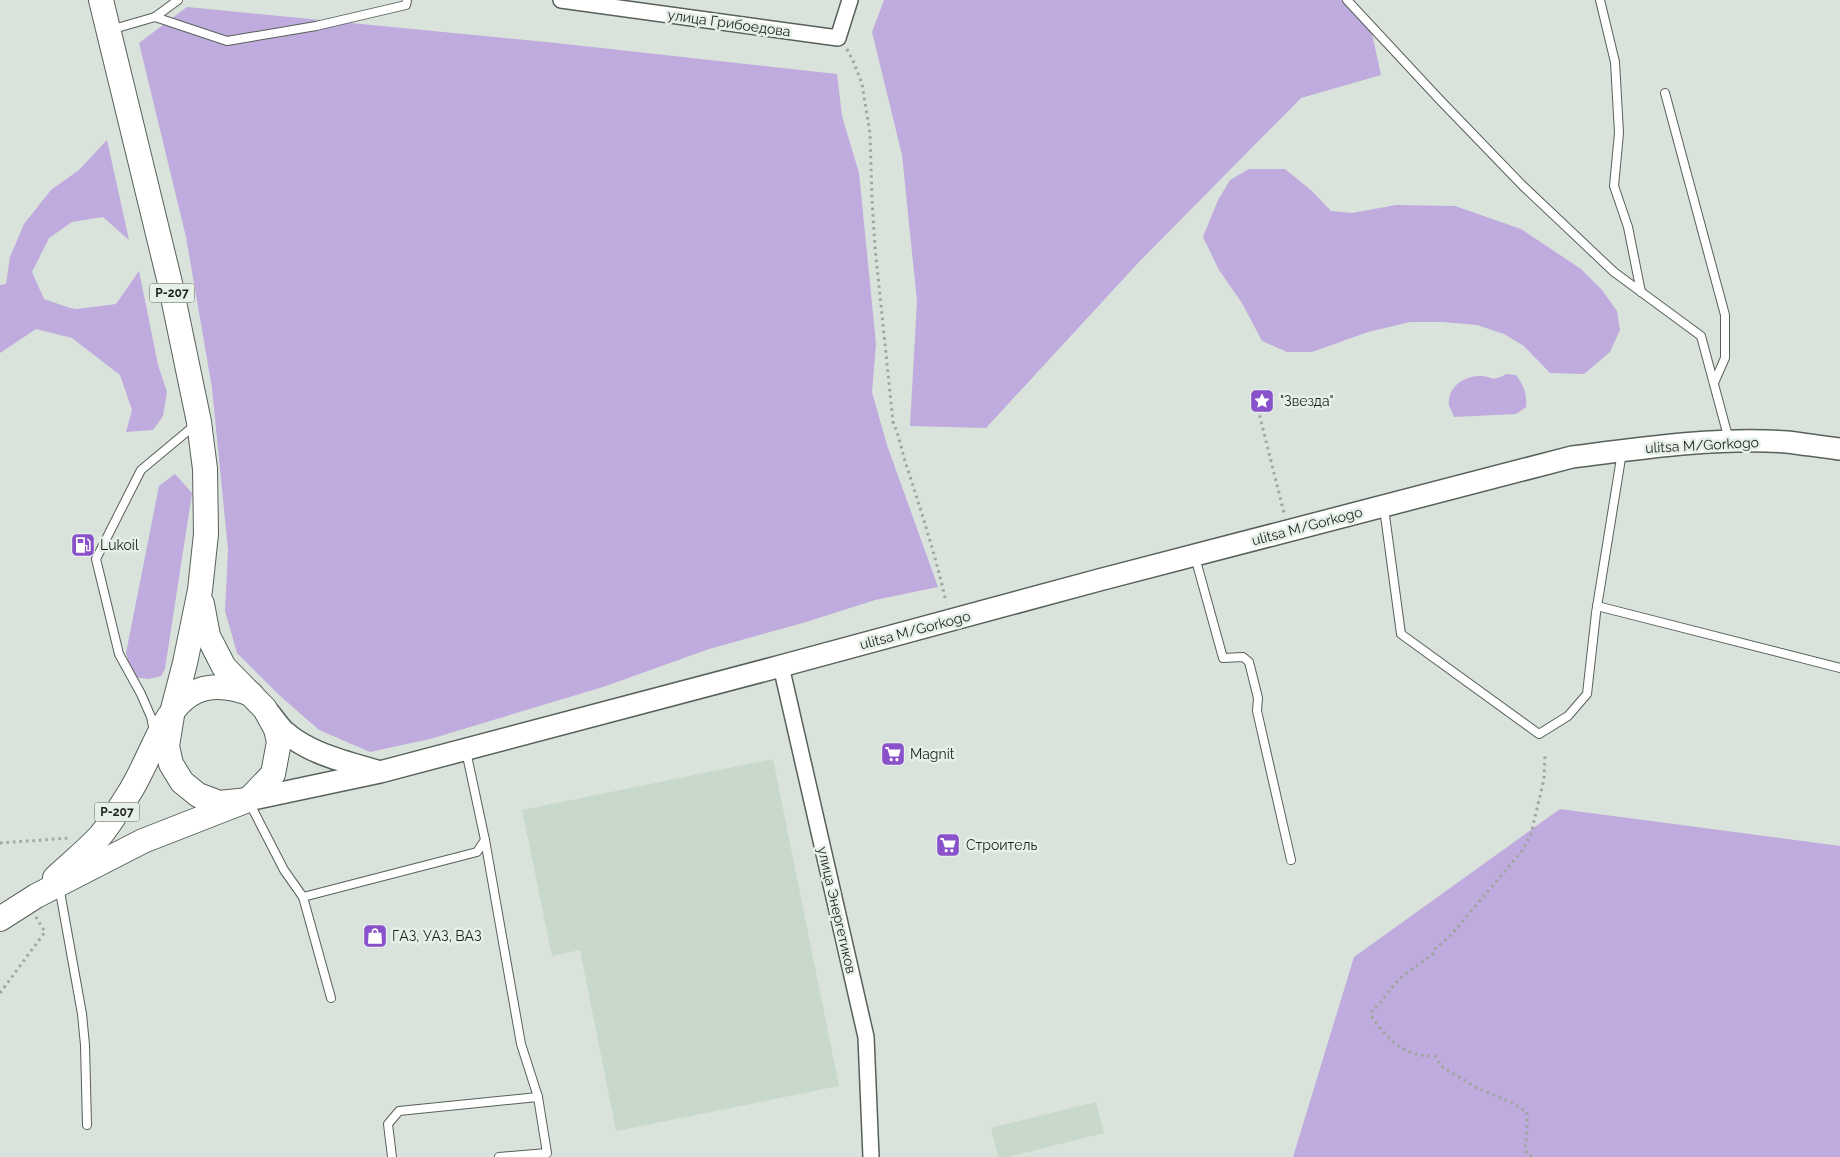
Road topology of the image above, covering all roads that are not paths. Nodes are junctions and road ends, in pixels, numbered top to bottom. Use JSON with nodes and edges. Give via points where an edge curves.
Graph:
{"nodes":[{"id":1,"x":101,"y":0,"type":"edge"},
{"id":2,"x":178,"y":0,"type":"edge"},
{"id":3,"x":407,"y":0,"type":"edge"},
{"id":4,"x":561,"y":0,"type":"edge"},
{"id":5,"x":850,"y":0,"type":"edge"},
{"id":6,"x":1347,"y":0,"type":"edge"},
{"id":7,"x":1600,"y":0,"type":"edge"},
{"id":8,"x":155,"y":17,"type":"junction"},
{"id":9,"x":109,"y":30,"type":"junction"},
{"id":10,"x":1665,"y":93,"type":"dead end"},
{"id":11,"x":1641,"y":292,"type":"junction"},
{"id":12,"x":1714,"y":383,"type":"junction"},
{"id":13,"x":199,"y":422,"type":"junction"},
{"id":14,"x":1730,"y":442,"type":"junction"},
{"id":15,"x":1840,"y":449,"type":"edge"},
{"id":16,"x":1622,"y":451,"type":"junction"},
{"id":17,"x":1384,"y":506,"type":"junction"},
{"id":18,"x":1195,"y":555,"type":"junction"},
{"id":19,"x":200,"y":590,"type":"junction"},
{"id":20,"x":1597,"y":606,"type":"junction"},
{"id":21,"x":781,"y":666,"type":"junction"},
{"id":22,"x":1840,"y":668,"type":"edge"},
{"id":23,"x":258,"y":702,"type":"junction"},
{"id":24,"x":173,"y":709,"type":"junction"},
{"id":25,"x":156,"y":741,"type":"junction"},
{"id":26,"x":465,"y":749,"type":"junction"},
{"id":27,"x":380,"y":772,"type":"junction"},
{"id":28,"x":248,"y":800,"type":"junction"},
{"id":29,"x":485,"y":840,"type":"junction"},
{"id":30,"x":1291,"y":860,"type":"dead end"},
{"id":31,"x":59,"y":884,"type":"junction"},
{"id":32,"x":303,"y":898,"type":"junction"},
{"id":33,"x":31,"y":899,"type":"junction"},
{"id":34,"x":0,"y":919,"type":"edge"},
{"id":35,"x":331,"y":998,"type":"dead end"},
{"id":36,"x":538,"y":1097,"type":"junction"},
{"id":37,"x":87,"y":1125,"type":"dead end"},
{"id":38,"x":392,"y":1157,"type":"edge"},
{"id":39,"x":499,"y":1157,"type":"edge"},
{"id":40,"x":871,"y":1157,"type":"edge"}],
"edges":[{"from":1,"to":9,"type":"main road","number":"Р-207"},
{"from":2,"to":8,"type":"lane"},
{"from":3,"to":8,"type":"lane","via":[[406,5],[316,26],[227,41]]},
{"from":4,"to":5,"type":"street","name":"улица Грибоедова","via":[[838,38]]},
{"from":6,"to":11,"type":"lane","via":[[1524,186],[1614,272]]},
{"from":7,"to":11,"type":"lane","via":[[1615,62],[1619,133],[1614,186],[1628,227]]},
{"from":8,"to":9,"type":"lane"},
{"from":9,"to":13,"type":"main road","number":"Р-207","via":[[170,283]]},
{"from":10,"to":12,"type":"lane","via":[[1726,315],[1725,358]]},
{"from":11,"to":12,"type":"lane","via":[[1701,336]]},
{"from":12,"to":14,"type":"lane"},
{"from":13,"to":19,"type":"main road","number":"Р-207","via":[[205,469],[206,534]]},
{"from":13,"to":25,"type":"lane","via":[[141,470],[96,559],[118,654],[142,694]]},
{"from":14,"to":15,"type":"main road","name":"ulitsa M/Gorkogo","via":[[1786,442]]},
{"from":14,"to":16,"type":"main road","name":"ulitsa M/Gorkogo"},
{"from":16,"to":17,"type":"main road","name":"ulitsa M/Gorkogo","via":[[1572,457]]},
{"from":16,"to":20,"type":"lane"},
{"from":17,"to":18,"type":"main road","name":"ulitsa M/Gorkogo"},
{"from":17,"to":20,"type":"lane","via":[[1401,634],[1539,734],[1568,716],[1588,694]]},
{"from":18,"to":21,"type":"main road","name":"ulitsa M/Gorkogo"},
{"from":18,"to":30,"type":"lane","via":[[1223,658],[1243,657],[1249,662],[1258,698],[1257,712]]},
{"from":19,"to":23,"type":"main road","number":"Р-207","via":[[208,636],[224,668]]},
{"from":19,"to":24,"type":"main road","number":"Р-207"},
{"from":20,"to":22,"type":"lane"},
{"from":21,"to":26,"type":"main road","name":"ulitsa M/Gorkogo"},
{"from":21,"to":40,"type":"street","name":"улица Энергетиков","via":[[866,1037]]},
{"from":23,"to":24,"type":"main road","via":[[233,688],[204,688],[189,695]]},
{"from":23,"to":27,"type":"main road","via":[[286,732],[305,745],[327,756]]},
{"from":23,"to":28,"type":"main road","number":"Р-207","via":[[276,729],[277,756],[273,774]]},
{"from":24,"to":25,"type":"main road","number":"Р-207"},
{"from":24,"to":28,"type":"main road","number":"Р-207","via":[[167,746],[171,764],[182,782],[198,795],[219,803]]},
{"from":25,"to":33,"type":"main road","number":"Р-207","via":[[129,794],[100,836]]},
{"from":26,"to":27,"type":"main road","name":"ulitsa M/Gorkogo"},
{"from":26,"to":29,"type":"lane"},
{"from":27,"to":28,"type":"main road","name":"ulitsa M/Gorkogo"},
{"from":28,"to":31,"type":"main road","number":"Р-207","via":[[143,841]]},
{"from":28,"to":32,"type":"lane","via":[[284,870]]},
{"from":29,"to":32,"type":"lane","via":[[476,852]]},
{"from":29,"to":36,"type":"lane","via":[[521,1044]]},
{"from":31,"to":33,"type":"main road","number":"Р-207"},
{"from":31,"to":37,"type":"lane","via":[[82,1014]]},
{"from":32,"to":35,"type":"lane"},
{"from":33,"to":34,"type":"main road","number":"Р-207"},
{"from":36,"to":38,"type":"lane","via":[[399,1110],[388,1124]]},
{"from":36,"to":39,"type":"lane","via":[[547,1153]]}]}
